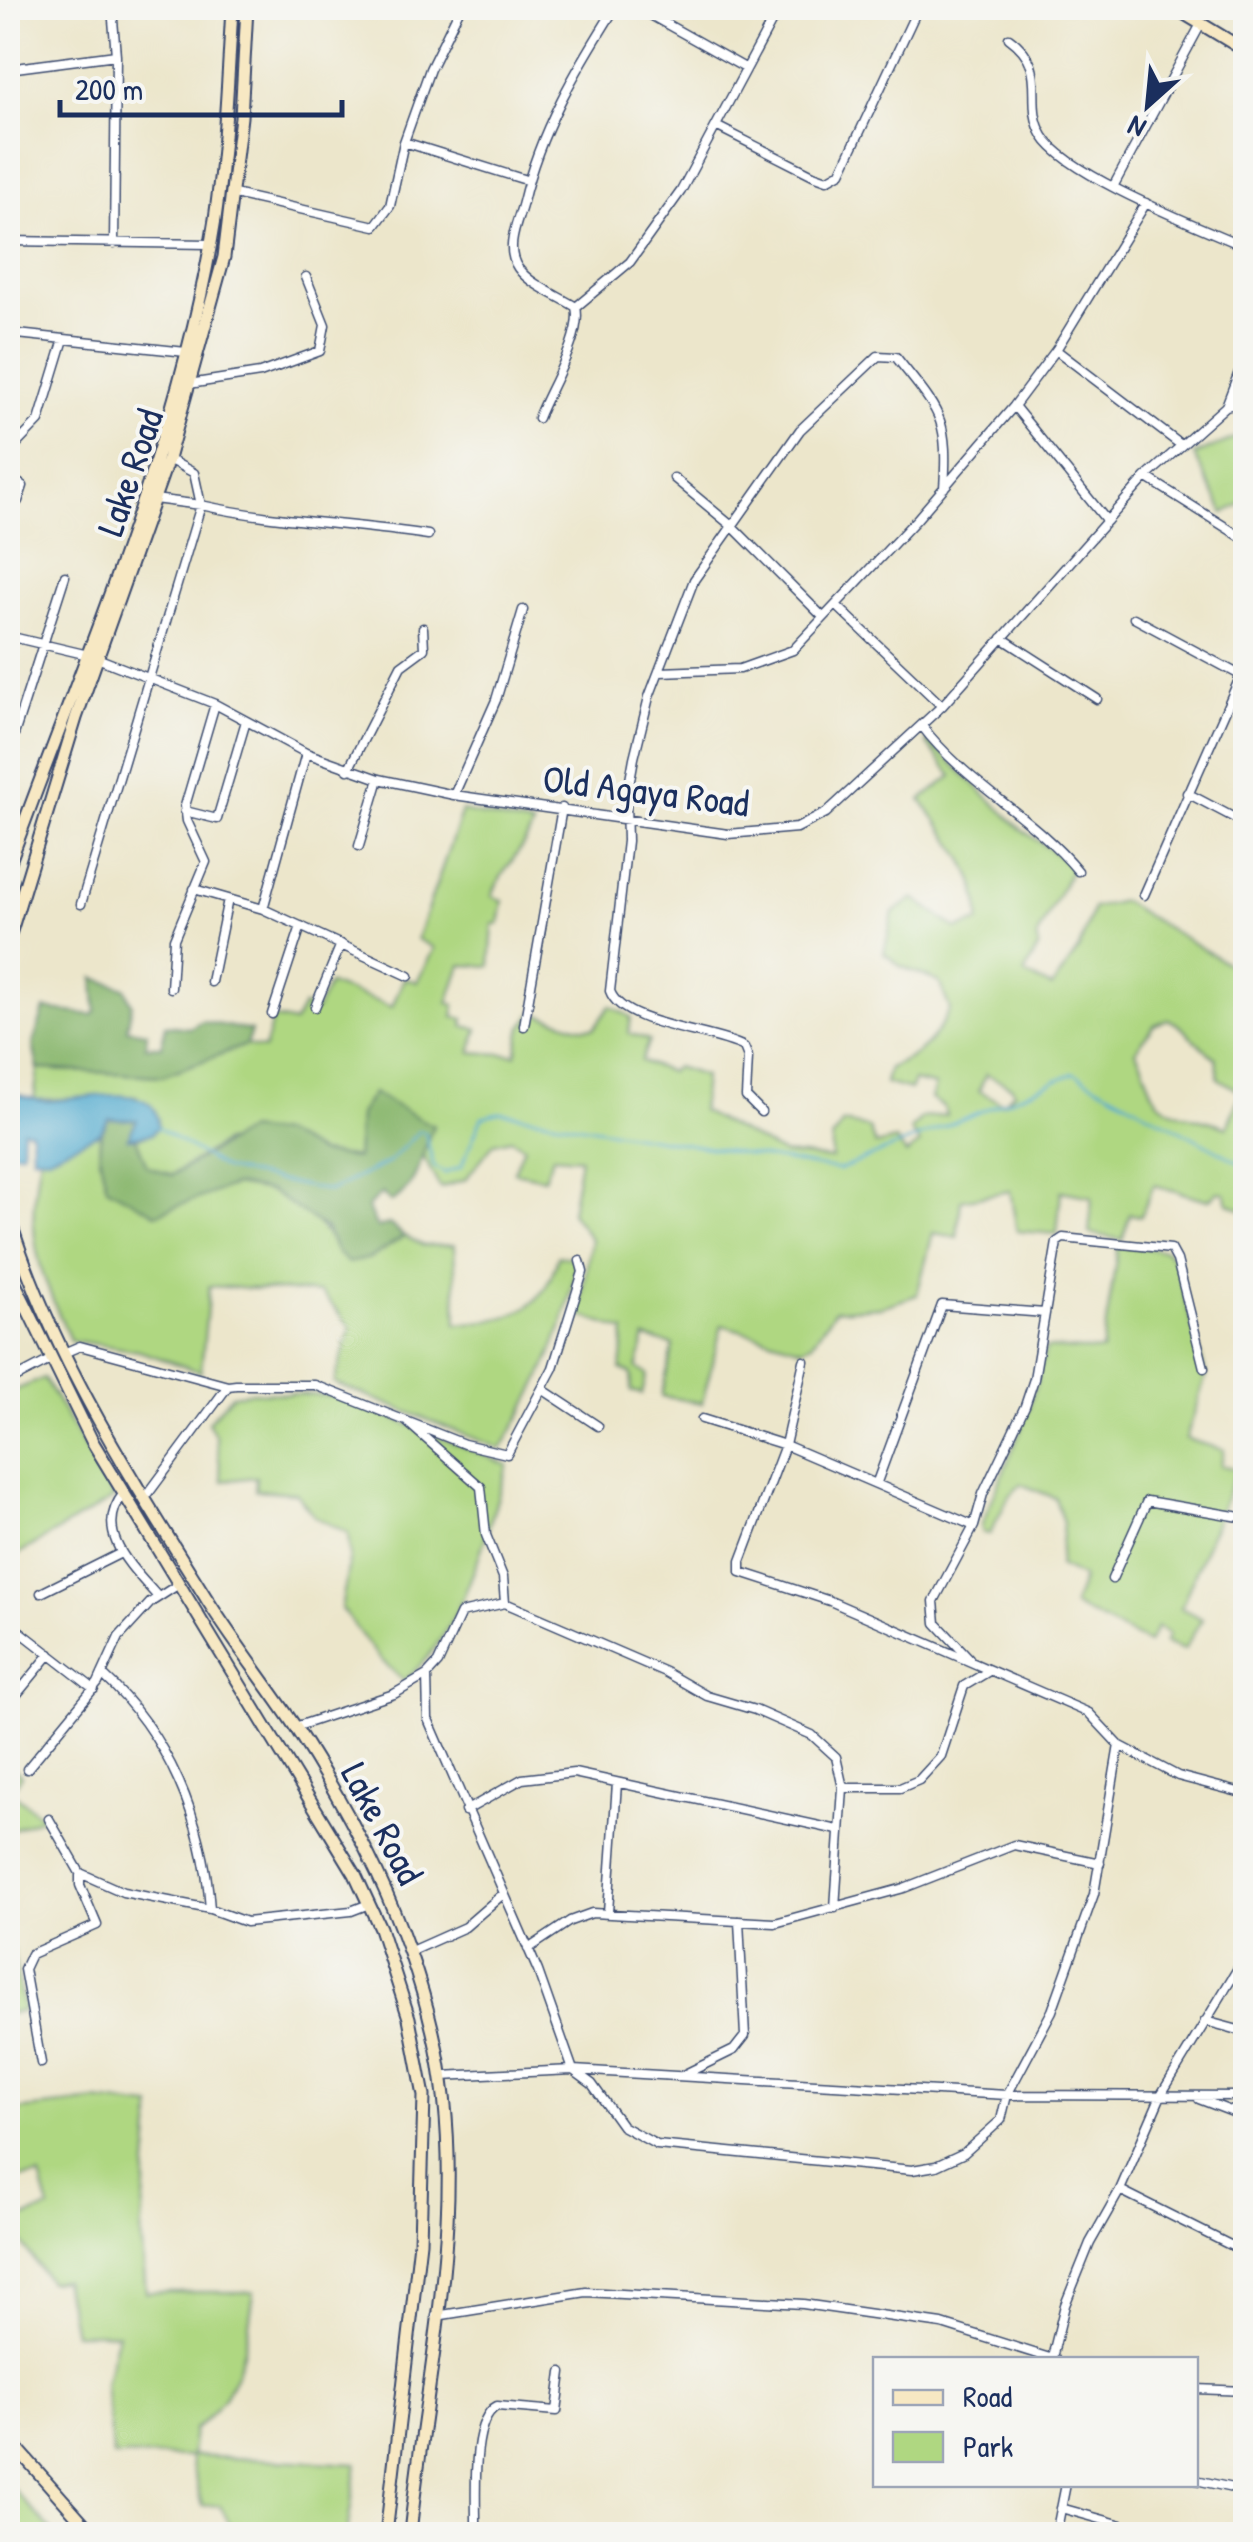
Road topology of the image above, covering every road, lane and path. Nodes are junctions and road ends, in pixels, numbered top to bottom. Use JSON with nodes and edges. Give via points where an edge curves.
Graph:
{"nodes":[{"id":1,"x":112,"y":8,"type":"edge"},
{"id":2,"x":232,"y":8,"type":"edge"},
{"id":3,"x":246,"y":8,"type":"edge"},
{"id":4,"x":460,"y":8,"type":"edge"},
{"id":5,"x":615,"y":8,"type":"edge"},
{"id":6,"x":638,"y":8,"type":"edge"},
{"id":7,"x":778,"y":8,"type":"edge"},
{"id":8,"x":918,"y":8,"type":"edge"},
{"id":9,"x":1175,"y":8,"type":"edge"},
{"id":10,"x":1201,"y":24,"type":"junction"},
{"id":11,"x":1009,"y":38,"type":"dead end"},
{"id":12,"x":1246,"y":51,"type":"edge"},
{"id":13,"x":116,"y":55,"type":"junction"},
{"id":14,"x":745,"y":68,"type":"junction"},
{"id":15,"x":8,"y":69,"type":"edge"},
{"id":16,"x":716,"y":126,"type":"junction"},
{"id":17,"x":404,"y":142,"type":"junction"},
{"id":18,"x":526,"y":180,"type":"junction"},
{"id":19,"x":1114,"y":185,"type":"junction"},
{"id":20,"x":234,"y":194,"type":"junction"},
{"id":21,"x":1146,"y":203,"type":"junction"},
{"id":22,"x":8,"y":240,"type":"edge"},
{"id":23,"x":114,"y":244,"type":"junction"},
{"id":24,"x":210,"y":244,"type":"junction"},
{"id":25,"x":1246,"y":247,"type":"edge"},
{"id":26,"x":306,"y":278,"type":"dead end"},
{"id":27,"x":576,"y":307,"type":"junction"},
{"id":28,"x":8,"y":332,"type":"edge"},
{"id":29,"x":64,"y":339,"type":"junction"},
{"id":30,"x":1056,"y":350,"type":"junction"},
{"id":31,"x":186,"y":352,"type":"junction"},
{"id":32,"x":1246,"y":354,"type":"edge"},
{"id":33,"x":189,"y":384,"type":"junction"},
{"id":34,"x":1246,"y":402,"type":"edge"},
{"id":35,"x":1014,"y":406,"type":"junction"},
{"id":36,"x":1226,"y":406,"type":"junction"},
{"id":37,"x":538,"y":418,"type":"dead end"},
{"id":38,"x":1181,"y":445,"type":"junction"},
{"id":39,"x":8,"y":453,"type":"edge"},
{"id":40,"x":168,"y":459,"type":"junction"},
{"id":41,"x":8,"y":476,"type":"edge"},
{"id":42,"x":1146,"y":477,"type":"junction"},
{"id":43,"x":674,"y":478,"type":"dead end"},
{"id":44,"x":944,"y":488,"type":"junction"},
{"id":45,"x":154,"y":499,"type":"junction"},
{"id":46,"x":201,"y":505,"type":"junction"},
{"id":47,"x":8,"y":506,"type":"edge"},
{"id":48,"x":1106,"y":521,"type":"junction"},
{"id":49,"x":733,"y":526,"type":"junction"},
{"id":50,"x":428,"y":536,"type":"dead end"},
{"id":51,"x":1246,"y":540,"type":"edge"},
{"id":52,"x":65,"y":576,"type":"dead end"},
{"id":53,"x":836,"y":605,"type":"junction"},
{"id":54,"x":523,"y":610,"type":"dead end"},
{"id":55,"x":822,"y":617,"type":"junction"},
{"id":56,"x":1134,"y":618,"type":"dead end"},
{"id":57,"x":423,"y":628,"type":"dead end"},
{"id":58,"x":8,"y":636,"type":"edge"},
{"id":59,"x":1002,"y":638,"type":"junction"},
{"id":60,"x":40,"y":645,"type":"junction"},
{"id":61,"x":90,"y":656,"type":"junction"},
{"id":62,"x":1246,"y":664,"type":"edge"},
{"id":63,"x":660,"y":672,"type":"junction"},
{"id":64,"x":1240,"y":675,"type":"junction"},
{"id":65,"x":152,"y":677,"type":"junction"},
{"id":66,"x":1098,"y":699,"type":"dead end"},
{"id":67,"x":215,"y":704,"type":"junction"},
{"id":68,"x":942,"y":706,"type":"junction"},
{"id":69,"x":246,"y":721,"type":"junction"},
{"id":70,"x":922,"y":726,"type":"junction"},
{"id":71,"x":10,"y":747,"type":"edge"},
{"id":72,"x":306,"y":753,"type":"junction"},
{"id":73,"x":348,"y":770,"type":"junction"},
{"id":74,"x":379,"y":779,"type":"junction"},
{"id":75,"x":1187,"y":793,"type":"junction"},
{"id":76,"x":454,"y":795,"type":"junction"},
{"id":77,"x":562,"y":808,"type":"junction"},
{"id":78,"x":185,"y":812,"type":"junction"},
{"id":79,"x":627,"y":820,"type":"junction"},
{"id":80,"x":1246,"y":824,"type":"edge"},
{"id":81,"x":359,"y":846,"type":"dead end"},
{"id":82,"x":8,"y":867,"type":"edge"},
{"id":83,"x":1078,"y":870,"type":"dead end"},
{"id":84,"x":194,"y":889,"type":"junction"},
{"id":85,"x":1144,"y":895,"type":"dead end"},
{"id":86,"x":228,"y":899,"type":"junction"},
{"id":87,"x":81,"y":904,"type":"dead end"},
{"id":88,"x":263,"y":909,"type":"junction"},
{"id":89,"x":301,"y":926,"type":"junction"},
{"id":90,"x":8,"y":942,"type":"edge"},
{"id":91,"x":341,"y":944,"type":"junction"},
{"id":92,"x":409,"y":976,"type":"dead end"},
{"id":93,"x":211,"y":982,"type":"dead end"},
{"id":94,"x":171,"y":988,"type":"dead end"},
{"id":95,"x":316,"y":1008,"type":"dead end"},
{"id":96,"x":272,"y":1014,"type":"dead end"},
{"id":97,"x":524,"y":1026,"type":"dead end"},
{"id":98,"x":761,"y":1112,"type":"dead end"},
{"id":99,"x":8,"y":1214,"type":"edge"},
{"id":100,"x":580,"y":1261,"type":"dead end"},
{"id":101,"x":8,"y":1269,"type":"edge"},
{"id":102,"x":1045,"y":1314,"type":"junction"},
{"id":103,"x":66,"y":1352,"type":"junction"},
{"id":104,"x":50,"y":1360,"type":"junction"},
{"id":105,"x":804,"y":1361,"type":"dead end"},
{"id":106,"x":1204,"y":1368,"type":"dead end"},
{"id":107,"x":8,"y":1382,"type":"edge"},
{"id":108,"x":228,"y":1386,"type":"junction"},
{"id":109,"x":542,"y":1389,"type":"junction"},
{"id":110,"x":702,"y":1419,"type":"dead end"},
{"id":111,"x":406,"y":1420,"type":"junction"},
{"id":112,"x":598,"y":1426,"type":"dead end"},
{"id":113,"x":784,"y":1445,"type":"junction"},
{"id":114,"x":877,"y":1482,"type":"junction"},
{"id":115,"x":124,"y":1493,"type":"junction"},
{"id":116,"x":145,"y":1498,"type":"junction"},
{"id":117,"x":1246,"y":1518,"type":"edge"},
{"id":118,"x":974,"y":1526,"type":"junction"},
{"id":119,"x":122,"y":1553,"type":"junction"},
{"id":120,"x":1112,"y":1579,"type":"dead end"},
{"id":121,"x":179,"y":1584,"type":"junction"},
{"id":122,"x":41,"y":1593,"type":"dead end"},
{"id":123,"x":158,"y":1597,"type":"junction"},
{"id":124,"x":505,"y":1604,"type":"junction"},
{"id":125,"x":8,"y":1622,"type":"edge"},
{"id":126,"x":50,"y":1654,"type":"junction"},
{"id":127,"x":972,"y":1662,"type":"junction"},
{"id":128,"x":989,"y":1671,"type":"junction"},
{"id":129,"x":102,"y":1674,"type":"junction"},
{"id":130,"x":427,"y":1675,"type":"junction"},
{"id":131,"x":94,"y":1689,"type":"junction"},
{"id":132,"x":8,"y":1705,"type":"edge"},
{"id":133,"x":295,"y":1727,"type":"junction"},
{"id":134,"x":1120,"y":1746,"type":"junction"},
{"id":135,"x":27,"y":1769,"type":"dead end"},
{"id":136,"x":616,"y":1783,"type":"junction"},
{"id":137,"x":843,"y":1788,"type":"junction"},
{"id":138,"x":1246,"y":1794,"type":"edge"},
{"id":139,"x":465,"y":1810,"type":"junction"},
{"id":140,"x":49,"y":1819,"type":"dead end"},
{"id":141,"x":838,"y":1830,"type":"junction"},
{"id":142,"x":1100,"y":1863,"type":"junction"},
{"id":143,"x":80,"y":1873,"type":"junction"},
{"id":144,"x":503,"y":1894,"type":"junction"},
{"id":145,"x":369,"y":1904,"type":"junction"},
{"id":146,"x":835,"y":1908,"type":"junction"},
{"id":147,"x":210,"y":1909,"type":"junction"},
{"id":148,"x":608,"y":1912,"type":"junction"},
{"id":149,"x":738,"y":1921,"type":"junction"},
{"id":150,"x":410,"y":1950,"type":"junction"},
{"id":151,"x":528,"y":1950,"type":"junction"},
{"id":152,"x":1246,"y":1955,"type":"edge"},
{"id":153,"x":1205,"y":2021,"type":"junction"},
{"id":154,"x":1246,"y":2032,"type":"edge"},
{"id":155,"x":41,"y":2063,"type":"dead end"},
{"id":156,"x":573,"y":2070,"type":"junction"},
{"id":157,"x":441,"y":2076,"type":"junction"},
{"id":158,"x":680,"y":2077,"type":"junction"},
{"id":159,"x":1162,"y":2093,"type":"junction"},
{"id":160,"x":1008,"y":2094,"type":"junction"},
{"id":161,"x":1246,"y":2096,"type":"edge"},
{"id":162,"x":1195,"y":2097,"type":"junction"},
{"id":163,"x":1246,"y":2117,"type":"edge"},
{"id":164,"x":1120,"y":2190,"type":"junction"},
{"id":165,"x":1246,"y":2253,"type":"edge"},
{"id":166,"x":436,"y":2316,"type":"junction"},
{"id":167,"x":1048,"y":2357,"type":"edge"},
{"id":168,"x":1055,"y":2357,"type":"edge"},
{"id":169,"x":562,"y":2372,"type":"dead end"},
{"id":170,"x":1198,"y":2389,"type":"edge"},
{"id":171,"x":1246,"y":2391,"type":"edge"},
{"id":172,"x":8,"y":2438,"type":"edge"},
{"id":173,"x":1198,"y":2480,"type":"edge"},
{"id":174,"x":1065,"y":2487,"type":"edge"},
{"id":175,"x":1246,"y":2492,"type":"edge"},
{"id":176,"x":1060,"y":2508,"type":"junction"},
{"id":177,"x":93,"y":2534,"type":"edge"},
{"id":178,"x":386,"y":2534,"type":"edge"},
{"id":179,"x":410,"y":2534,"type":"edge"},
{"id":180,"x":476,"y":2534,"type":"edge"},
{"id":181,"x":1056,"y":2534,"type":"edge"},
{"id":182,"x":1154,"y":2534,"type":"edge"}],
"edges":[{"from":1,"to":13,"type":"street"},
{"from":2,"to":24,"type":"main road","name":"Lake Road"},
{"from":3,"to":20,"type":"main road","name":"Lake Road"},
{"from":4,"to":17,"type":"street"},
{"from":5,"to":18,"type":"street","via":[[568,82]]},
{"from":6,"to":14,"type":"street"},
{"from":7,"to":14,"type":"street"},
{"from":8,"to":16,"type":"street","via":[[841,172],[827,180],[813,175]]},
{"from":9,"to":10,"type":"main road"},
{"from":10,"to":12,"type":"main road"},
{"from":10,"to":19,"type":"street"},
{"from":11,"to":19,"type":"street","via":[[1032,61],[1040,132],[1052,150]]},
{"from":13,"to":15,"type":"street"},
{"from":13,"to":23,"type":"street"},
{"from":14,"to":16,"type":"street"},
{"from":16,"to":27,"type":"street","via":[[651,235]]},
{"from":17,"to":18,"type":"street"},
{"from":17,"to":20,"type":"street","via":[[390,206],[375,226]]},
{"from":18,"to":27,"type":"street","via":[[512,254],[518,268]]},
{"from":19,"to":21,"type":"street"},
{"from":20,"to":33,"type":"main road","name":"Lake Road"},
{"from":21,"to":25,"type":"street"},
{"from":21,"to":30,"type":"street"},
{"from":22,"to":23,"type":"street"},
{"from":23,"to":24,"type":"street"},
{"from":24,"to":31,"type":"main road","name":"Lake Road"},
{"from":26,"to":33,"type":"street","via":[[326,326],[320,352],[260,373]]},
{"from":27,"to":37,"type":"street","via":[[574,338]]},
{"from":28,"to":29,"type":"street"},
{"from":29,"to":31,"type":"street"},
{"from":29,"to":39,"type":"street","via":[[40,421]]},
{"from":30,"to":35,"type":"street"},
{"from":30,"to":38,"type":"street"},
{"from":31,"to":61,"type":"main road","name":"Lake Road"},
{"from":32,"to":36,"type":"street","name":"Old Agaya Road"},
{"from":33,"to":40,"type":"main road","name":"Lake Road"},
{"from":34,"to":36,"type":"street"},
{"from":35,"to":44,"type":"street"},
{"from":35,"to":48,"type":"street"},
{"from":36,"to":38,"type":"street","name":"Old Agaya Road"},
{"from":38,"to":42,"type":"street","name":"Old Agaya Road"},
{"from":40,"to":45,"type":"main road","name":"Lake Road"},
{"from":40,"to":46,"type":"street","via":[[194,473]]},
{"from":41,"to":47,"type":"street","via":[[23,486],[16,504]]},
{"from":42,"to":48,"type":"street","name":"Old Agaya Road"},
{"from":42,"to":51,"type":"street"},
{"from":43,"to":49,"type":"street"},
{"from":44,"to":49,"type":"street","via":[[943,418],[896,357],[886,354],[800,430]]},
{"from":44,"to":53,"type":"street"},
{"from":45,"to":46,"type":"street"},
{"from":45,"to":61,"type":"main road","name":"Lake Road"},
{"from":46,"to":50,"type":"street","via":[[254,518],[288,516]]},
{"from":46,"to":65,"type":"street"},
{"from":48,"to":59,"type":"street","name":"Old Agaya Road"},
{"from":49,"to":55,"type":"street"},
{"from":49,"to":63,"type":"street","via":[[694,580]]},
{"from":52,"to":60,"type":"street"},
{"from":53,"to":55,"type":"street"},
{"from":53,"to":68,"type":"street"},
{"from":54,"to":76,"type":"street","via":[[496,700]]},
{"from":55,"to":63,"type":"street","via":[[793,650],[767,662]]},
{"from":56,"to":64,"type":"street"},
{"from":57,"to":73,"type":"street","via":[[424,648],[401,666]]},
{"from":58,"to":60,"type":"street","name":"Old Agaya Road"},
{"from":59,"to":66,"type":"street"},
{"from":59,"to":68,"type":"street","name":"Old Agaya Road"},
{"from":60,"to":61,"type":"street","name":"Old Agaya Road"},
{"from":60,"to":71,"type":"street"},
{"from":61,"to":65,"type":"street","name":"Old Agaya Road"},
{"from":61,"to":82,"type":"main road","name":"Lake Road"},
{"from":61,"to":90,"type":"main road","name":"Lake Road"},
{"from":62,"to":64,"type":"street"},
{"from":63,"to":79,"type":"street","via":[[641,727]]},
{"from":64,"to":75,"type":"street"},
{"from":65,"to":67,"type":"street","name":"Old Agaya Road"},
{"from":65,"to":87,"type":"street"},
{"from":67,"to":69,"type":"street","name":"Old Agaya Road"},
{"from":67,"to":78,"type":"street"},
{"from":68,"to":70,"type":"street","name":"Old Agaya Road"},
{"from":69,"to":72,"type":"street","name":"Old Agaya Road"},
{"from":69,"to":78,"type":"street","via":[[218,818]]},
{"from":70,"to":79,"type":"street","name":"Old Agaya Road","via":[[826,813],[797,828],[728,834]]},
{"from":70,"to":83,"type":"street"},
{"from":72,"to":73,"type":"street","name":"Old Agaya Road"},
{"from":72,"to":88,"type":"street"},
{"from":73,"to":74,"type":"street","name":"Old Agaya Road"},
{"from":74,"to":76,"type":"street","name":"Old Agaya Road"},
{"from":74,"to":81,"type":"street"},
{"from":75,"to":80,"type":"street"},
{"from":75,"to":85,"type":"street"},
{"from":76,"to":77,"type":"street","name":"Old Agaya Road"},
{"from":77,"to":79,"type":"street","name":"Old Agaya Road"},
{"from":77,"to":97,"type":"street"},
{"from":78,"to":84,"type":"street","via":[[206,862]]},
{"from":79,"to":98,"type":"street","via":[[612,999],[634,1014],[744,1046],[746,1097]]},
{"from":84,"to":86,"type":"street"},
{"from":84,"to":94,"type":"street","via":[[174,939]]},
{"from":86,"to":88,"type":"street"},
{"from":86,"to":93,"type":"street"},
{"from":88,"to":89,"type":"street"},
{"from":89,"to":91,"type":"street"},
{"from":89,"to":96,"type":"street"},
{"from":91,"to":92,"type":"street"},
{"from":91,"to":95,"type":"street"},
{"from":99,"to":103,"type":"main road","name":"Lake Road"},
{"from":100,"to":109,"type":"street","via":[[574,1306]]},
{"from":101,"to":104,"type":"main road","name":"Lake Road"},
{"from":102,"to":106,"type":"street","via":[[1057,1242],[1064,1238],[1171,1249]]},
{"from":102,"to":114,"type":"street","via":[[942,1305]]},
{"from":102,"to":118,"type":"street","via":[[1025,1406]]},
{"from":103,"to":108,"type":"street","via":[[80,1346]]},
{"from":103,"to":116,"type":"main road","name":"Lake Road"},
{"from":104,"to":107,"type":"street"},
{"from":104,"to":115,"type":"main road","name":"Lake Road"},
{"from":105,"to":113,"type":"street"},
{"from":108,"to":111,"type":"street","via":[[315,1385]]},
{"from":108,"to":116,"type":"street"},
{"from":109,"to":111,"type":"street","via":[[504,1455]]},
{"from":109,"to":112,"type":"street"},
{"from":110,"to":113,"type":"street"},
{"from":111,"to":124,"type":"street","via":[[481,1487]]},
{"from":113,"to":114,"type":"street"},
{"from":113,"to":127,"type":"street","via":[[741,1572],[830,1601]]},
{"from":114,"to":118,"type":"street"},
{"from":115,"to":119,"type":"street","via":[[110,1520]]},
{"from":115,"to":121,"type":"main road","name":"Lake Road"},
{"from":116,"to":133,"type":"main road","name":"Lake Road"},
{"from":117,"to":120,"type":"street","via":[[1147,1501]]},
{"from":118,"to":127,"type":"street","via":[[933,1611]]},
{"from":119,"to":122,"type":"street"},
{"from":119,"to":123,"type":"street"},
{"from":121,"to":123,"type":"street"},
{"from":121,"to":145,"type":"main road","name":"Lake Road"},
{"from":123,"to":129,"type":"street","via":[[119,1637]]},
{"from":124,"to":130,"type":"street","via":[[461,1613]]},
{"from":124,"to":137,"type":"street","via":[[707,1696],[812,1735],[836,1757]]},
{"from":125,"to":126,"type":"street"},
{"from":126,"to":131,"type":"street"},
{"from":126,"to":132,"type":"street"},
{"from":127,"to":128,"type":"street"},
{"from":128,"to":134,"type":"street","via":[[1089,1713]]},
{"from":128,"to":137,"type":"street","via":[[964,1686],[941,1756],[919,1780],[900,1788]]},
{"from":129,"to":131,"type":"street"},
{"from":129,"to":147,"type":"street","via":[[141,1714],[168,1758],[191,1810]]},
{"from":130,"to":133,"type":"street","via":[[394,1694]]},
{"from":130,"to":139,"type":"street","via":[[429,1726]]},
{"from":131,"to":135,"type":"street"},
{"from":133,"to":150,"type":"main road","name":"Lake Road","via":[[390,1895]]},
{"from":134,"to":138,"type":"street","via":[[1178,1776]]},
{"from":134,"to":142,"type":"street"},
{"from":136,"to":139,"type":"street","via":[[574,1773],[537,1775]]},
{"from":136,"to":141,"type":"street"},
{"from":136,"to":148,"type":"street"},
{"from":137,"to":141,"type":"street"},
{"from":139,"to":144,"type":"street"},
{"from":140,"to":143,"type":"street"},
{"from":141,"to":146,"type":"street"},
{"from":142,"to":146,"type":"street","via":[[1014,1845]]},
{"from":142,"to":160,"type":"street","via":[[1052,2010]]},
{"from":143,"to":147,"type":"street","via":[[123,1892]]},
{"from":143,"to":155,"type":"street","via":[[97,1924],[31,1954],[24,1969]]},
{"from":144,"to":150,"type":"street","via":[[465,1927]]},
{"from":144,"to":151,"type":"street"},
{"from":145,"to":147,"type":"street","via":[[350,1912],[246,1922]]},
{"from":145,"to":178,"type":"main road","name":"Lake Road","via":[[409,2018],[424,2096],[420,2242]]},
{"from":146,"to":149,"type":"street","via":[[775,1923]]},
{"from":148,"to":149,"type":"street"},
{"from":148,"to":151,"type":"street","via":[[570,1921]]},
{"from":149,"to":158,"type":"street","via":[[745,2036],[734,2050]]},
{"from":150,"to":157,"type":"main road","name":"Lake Road"},
{"from":151,"to":156,"type":"street"},
{"from":152,"to":153,"type":"street"},
{"from":153,"to":154,"type":"street"},
{"from":153,"to":159,"type":"street"},
{"from":156,"to":157,"type":"street"},
{"from":156,"to":158,"type":"street"},
{"from":156,"to":160,"type":"street","via":[[631,2134],[657,2145],[912,2170],[936,2166],[986,2136],[1002,2120]]},
{"from":157,"to":166,"type":"main road","name":"Lake Road","via":[[447,2199]]},
{"from":158,"to":160,"type":"street"},
{"from":159,"to":160,"type":"street"},
{"from":159,"to":162,"type":"street"},
{"from":159,"to":164,"type":"street"},
{"from":161,"to":162,"type":"street"},
{"from":162,"to":163,"type":"street"},
{"from":164,"to":165,"type":"street"},
{"from":164,"to":168,"type":"street","via":[[1075,2278]]},
{"from":166,"to":167,"type":"street","via":[[608,2291],[803,2304],[942,2324]]},
{"from":166,"to":179,"type":"main road","name":"Lake Road"},
{"from":169,"to":180,"type":"street","via":[[557,2411],[497,2406],[484,2419]]},
{"from":170,"to":171,"type":"street"},
{"from":172,"to":177,"type":"main road"},
{"from":173,"to":175,"type":"street"},
{"from":174,"to":176,"type":"street"},
{"from":176,"to":181,"type":"street"},
{"from":176,"to":182,"type":"street"}]}
